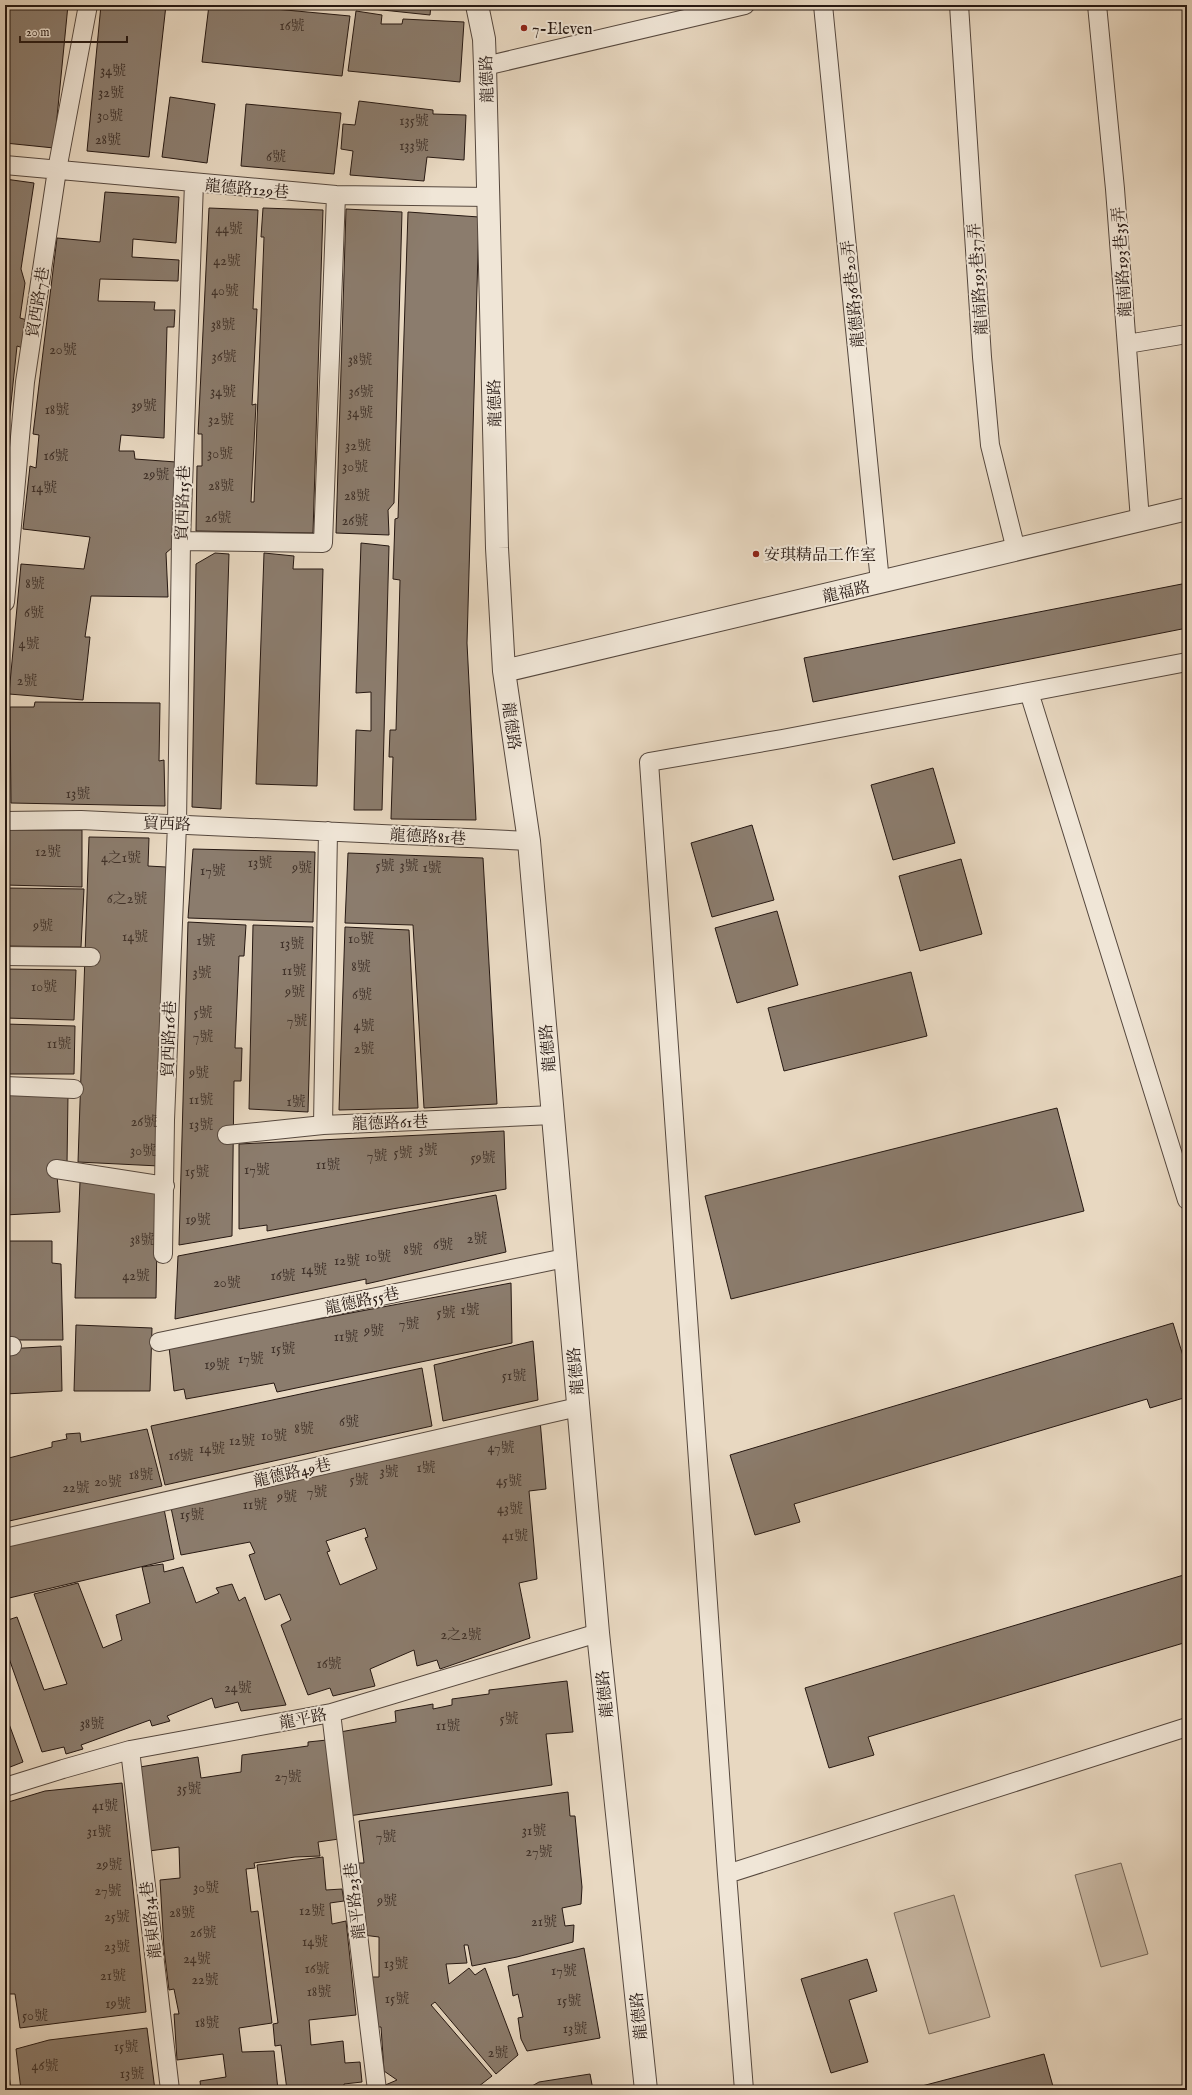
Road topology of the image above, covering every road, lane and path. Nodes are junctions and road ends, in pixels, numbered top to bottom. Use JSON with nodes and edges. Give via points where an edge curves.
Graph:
{"nodes":[{"id":1,"x":88,"y":5,"type":"edge"},
{"id":2,"x":477,"y":5,"type":"edge"},
{"id":3,"x":744,"y":5,"type":"edge"},
{"id":4,"x":823,"y":5,"type":"edge"},
{"id":5,"x":959,"y":5,"type":"edge"},
{"id":6,"x":1097,"y":5,"type":"edge"},
{"id":7,"x":485,"y":66,"type":"junction"},
{"id":8,"x":5,"y":165,"type":"edge"},
{"id":9,"x":57,"y":170,"type":"junction"},
{"id":10,"x":194,"y":184,"type":"junction"},
{"id":11,"x":336,"y":195,"type":"junction"},
{"id":12,"x":490,"y":197,"type":"junction"},
{"id":13,"x":1187,"y":334,"type":"edge"},
{"id":14,"x":1127,"y":344,"type":"junction"},
{"id":15,"x":1187,"y":509,"type":"edge"},
{"id":16,"x":1140,"y":520,"type":"junction"},
{"id":17,"x":181,"y":541,"type":"junction"},
{"id":18,"x":1016,"y":550,"type":"junction"},
{"id":19,"x":880,"y":582,"type":"junction"},
{"id":20,"x":5,"y":602,"type":"edge"},
{"id":21,"x":1187,"y":662,"type":"edge"},
{"id":22,"x":504,"y":671,"type":"junction"},
{"id":23,"x":1029,"y":692,"type":"junction"},
{"id":24,"x":5,"y":821,"type":"edge"},
{"id":25,"x":177,"y":824,"type":"junction"},
{"id":26,"x":328,"y":831,"type":"junction"},
{"id":27,"x":528,"y":841,"type":"junction"},
{"id":28,"x":5,"y":956,"type":"edge"},
{"id":29,"x":91,"y":957,"type":"dead end"},
{"id":30,"x":5,"y":1086,"type":"edge"},
{"id":31,"x":74,"y":1089,"type":"dead end"},
{"id":32,"x":553,"y":1115,"type":"junction"},
{"id":33,"x":324,"y":1125,"type":"junction"},
{"id":34,"x":228,"y":1135,"type":"dead end"},
{"id":35,"x":56,"y":1169,"type":"dead end"},
{"id":36,"x":165,"y":1186,"type":"junction"},
{"id":37,"x":1187,"y":1200,"type":"edge"},
{"id":38,"x":163,"y":1254,"type":"dead end"},
{"id":39,"x":565,"y":1258,"type":"junction"},
{"id":40,"x":159,"y":1342,"type":"dead end"},
{"id":41,"x":578,"y":1407,"type":"junction"},
{"id":42,"x":5,"y":1538,"type":"edge"},
{"id":43,"x":598,"y":1633,"type":"junction"},
{"id":44,"x":331,"y":1713,"type":"junction"},
{"id":45,"x":1187,"y":1727,"type":"edge"},
{"id":46,"x":130,"y":1750,"type":"junction"},
{"id":47,"x":5,"y":1787,"type":"edge"},
{"id":48,"x":727,"y":1874,"type":"junction"},
{"id":49,"x":642,"y":2089,"type":"edge"},
{"id":50,"x":170,"y":2090,"type":"edge"},
{"id":51,"x":377,"y":2090,"type":"edge"},
{"id":52,"x":744,"y":2090,"type":"edge"}],
"edges":[{"from":1,"to":9,"type":"lane","name":"貿西路7巷"},
{"from":2,"to":7,"type":"street","name":"龍德路","via":[[484,39]]},
{"from":3,"to":7,"type":"lane"},
{"from":4,"to":19,"type":"lane","name":"龍德路36巷20弄"},
{"from":5,"to":18,"type":"lane","name":"龍南路193巷37弄","via":[[990,445]]},
{"from":6,"to":14,"type":"lane","name":"龍南路193巷35弄","via":[[1116,189]]},
{"from":7,"to":12,"type":"street","name":"龍德路"},
{"from":8,"to":9,"type":"lane","name":"龍德路129巷"},
{"from":9,"to":10,"type":"lane","name":"龍德路129巷"},
{"from":9,"to":20,"type":"lane","name":"貿西路7巷","via":[[25,382]]},
{"from":10,"to":11,"type":"lane","name":"龍德路129巷"},
{"from":10,"to":17,"type":"lane","name":"貿西路15巷"},
{"from":11,"to":12,"type":"lane","name":"龍德路129巷"},
{"from":11,"to":17,"type":"lane","via":[[323,543]]},
{"from":12,"to":22,"type":"street","name":"龍德路","via":[[497,548]]},
{"from":13,"to":14,"type":"lane"},
{"from":14,"to":16,"type":"lane","name":"龍南路193巷35弄"},
{"from":15,"to":16,"type":"street","name":"龍福路"},
{"from":16,"to":18,"type":"street","name":"龍福路"},
{"from":17,"to":25,"type":"lane","name":"貿西路15巷"},
{"from":18,"to":19,"type":"street","name":"龍福路"},
{"from":19,"to":22,"type":"street","name":"龍福路"},
{"from":21,"to":23,"type":"lane"},
{"from":22,"to":27,"type":"street","name":"龍德路"},
{"from":23,"to":37,"type":"lane"},
{"from":23,"to":48,"type":"lane","via":[[650,762]]},
{"from":24,"to":25,"type":"lane","name":"貿西路","via":[[81,820]]},
{"from":25,"to":26,"type":"lane","name":"貿西路"},
{"from":25,"to":36,"type":"lane","name":"貿西路16巷","via":[[165,1120]]},
{"from":26,"to":27,"type":"lane","name":"龍德路81巷"},
{"from":26,"to":33,"type":"lane"},
{"from":27,"to":32,"type":"street","name":"龍德路"},
{"from":28,"to":29,"type":"lane"},
{"from":30,"to":31,"type":"lane"},
{"from":32,"to":33,"type":"lane","name":"龍德路61巷"},
{"from":32,"to":39,"type":"street","name":"龍德路"},
{"from":33,"to":34,"type":"lane","name":"龍德路61巷"},
{"from":35,"to":36,"type":"lane"},
{"from":36,"to":38,"type":"lane","name":"貿西路16巷"},
{"from":39,"to":40,"type":"lane","name":"龍德路55巷"},
{"from":39,"to":41,"type":"street","name":"龍德路"},
{"from":41,"to":42,"type":"lane","name":"龍德路49巷"},
{"from":41,"to":43,"type":"street","name":"龍德路"},
{"from":43,"to":44,"type":"lane","name":"龍平路"},
{"from":43,"to":49,"type":"street","name":"龍德路"},
{"from":44,"to":46,"type":"lane","name":"龍平路"},
{"from":44,"to":51,"type":"lane","name":"龍平路23巷"},
{"from":45,"to":48,"type":"lane"},
{"from":46,"to":47,"type":"lane","name":"龍平路"},
{"from":46,"to":50,"type":"lane","name":"龍東路34巷"},
{"from":48,"to":52,"type":"lane"}]}
